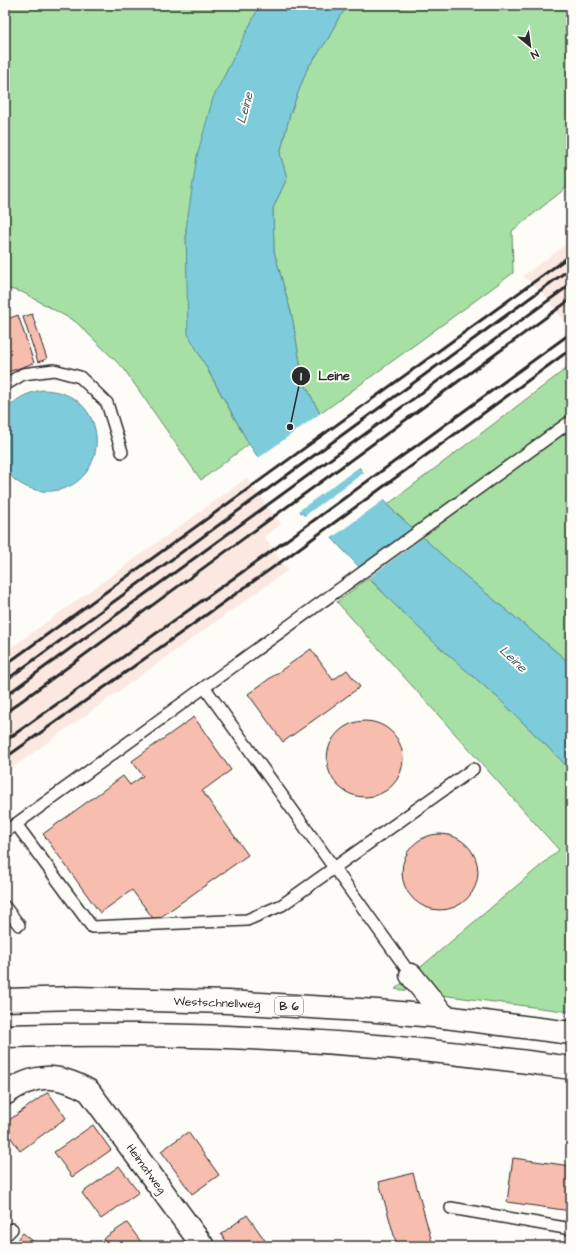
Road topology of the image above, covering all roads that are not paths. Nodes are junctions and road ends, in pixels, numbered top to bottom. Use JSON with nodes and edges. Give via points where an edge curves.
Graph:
{"nodes":[{"id":1,"x":5,"y":385,"type":"edge"},
{"id":2,"x":571,"y":421,"type":"edge"},
{"id":3,"x":122,"y":452,"type":"dead end"},
{"id":4,"x":205,"y":688,"type":"junction"},
{"id":5,"x":473,"y":769,"type":"dead end"},
{"id":6,"x":16,"y":824,"type":"junction"},
{"id":7,"x":5,"y":832,"type":"edge"},
{"id":8,"x":333,"y":869,"type":"junction"},
{"id":9,"x":5,"y":907,"type":"edge"},
{"id":10,"x":19,"y":925,"type":"dead end"},
{"id":11,"x":410,"y":975,"type":"joint"},
{"id":12,"x":5,"y":1000,"type":"edge"},
{"id":13,"x":445,"y":1017,"type":"junction"},
{"id":14,"x":571,"y":1033,"type":"edge"},
{"id":15,"x":5,"y":1036,"type":"edge"},
{"id":16,"x":571,"y":1068,"type":"edge"},
{"id":17,"x":5,"y":1094,"type":"edge"},
{"id":18,"x":451,"y":1208,"type":"dead end"},
{"id":19,"x":571,"y":1229,"type":"edge"},
{"id":20,"x":203,"y":1246,"type":"edge"}],
"edges":[{"from":1,"to":3,"type":"lane","via":[[23,374],[54,370],[80,377],[107,403]]},
{"from":2,"to":4,"type":"lane"},
{"from":4,"to":6,"type":"lane"},
{"from":4,"to":8,"type":"lane"},
{"from":5,"to":8,"type":"lane"},
{"from":6,"to":7,"type":"lane"},
{"from":6,"to":8,"type":"lane","via":[[92,927],[247,920],[282,905]]},
{"from":8,"to":11,"type":"lane"},
{"from":9,"to":10,"type":"lane"},
{"from":11,"to":13,"type":"main road"},
{"from":12,"to":13,"type":"main road","name":"Westschnellweg","number":"B 6","via":[[76,998],[228,1002]]},
{"from":13,"to":14,"type":"main road","name":"Westschnellweg","number":"B 6"},
{"from":15,"to":16,"type":"main road","via":[[77,1034],[224,1037],[373,1047]]},
{"from":17,"to":20,"type":"main road","name":"Heimatweg","via":[[20,1084],[48,1077],[73,1082],[89,1091]]},
{"from":18,"to":19,"type":"lane"}]}
